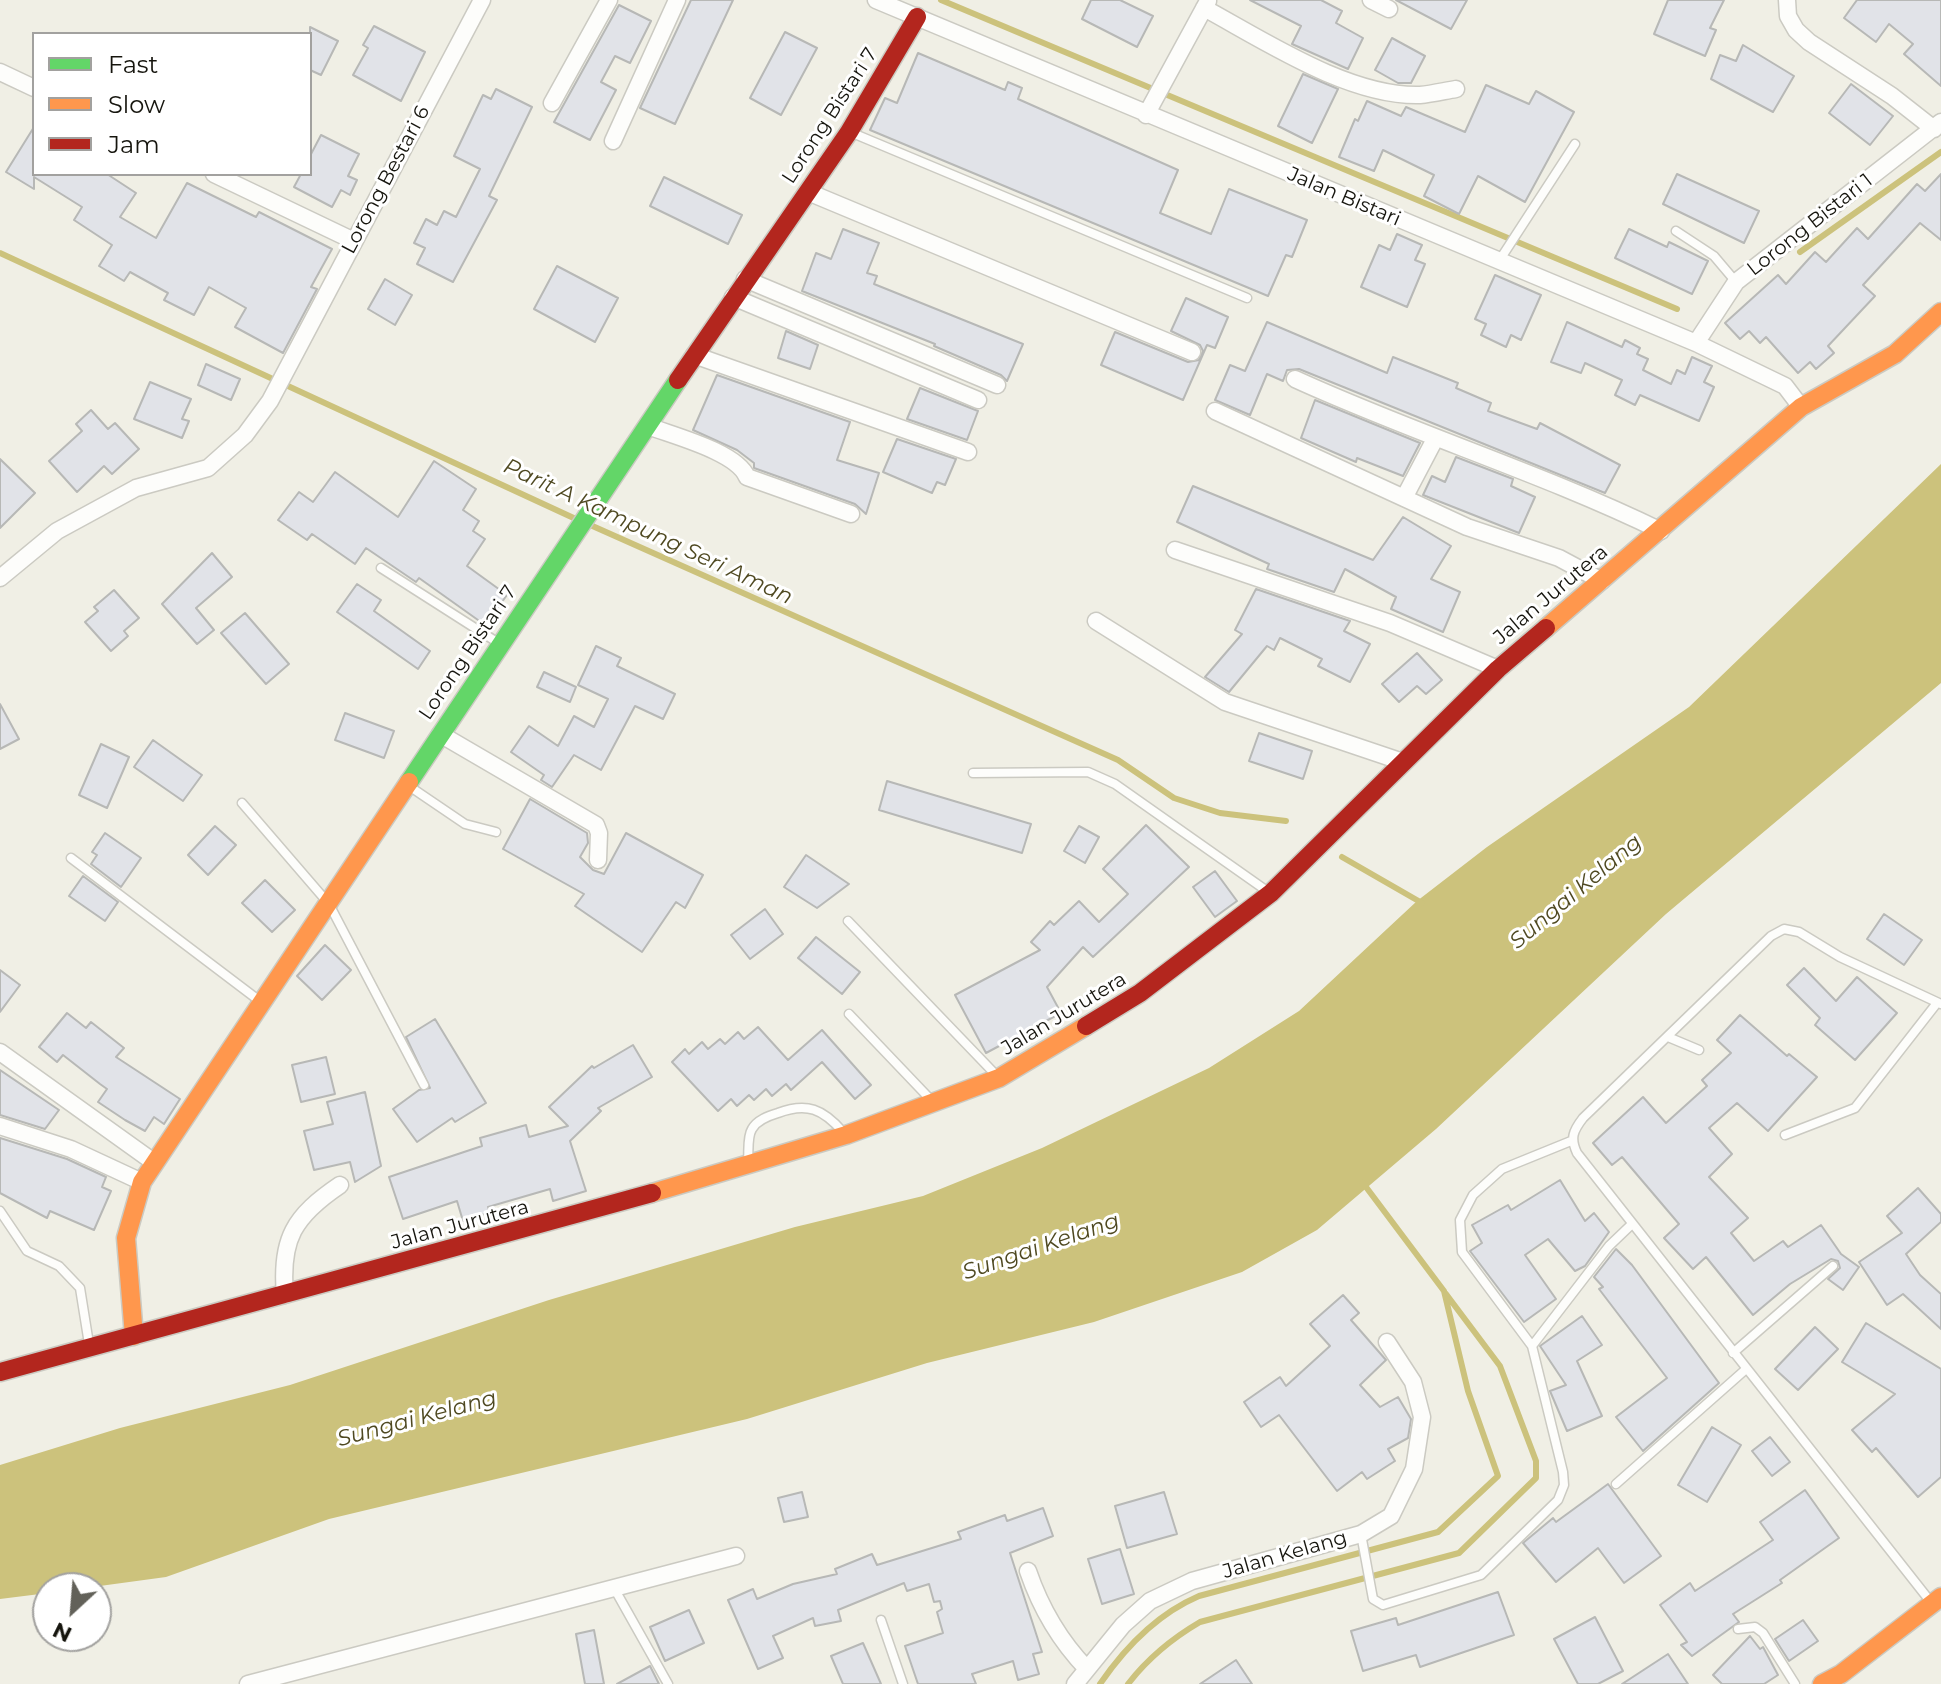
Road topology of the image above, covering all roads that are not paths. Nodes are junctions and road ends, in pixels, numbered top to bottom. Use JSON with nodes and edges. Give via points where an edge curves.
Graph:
{"nodes":[{"id":1,"x":482,"y":0,"type":"edge"},
{"id":2,"x":609,"y":0,"type":"edge"},
{"id":3,"x":677,"y":0,"type":"edge"},
{"id":4,"x":876,"y":0,"type":"edge"},
{"id":5,"x":1371,"y":0,"type":"edge"},
{"id":6,"x":1787,"y":0,"type":"edge"},
{"id":7,"x":1206,"y":4,"type":"edge"},
{"id":8,"x":1389,"y":9,"type":"dead end"},
{"id":9,"x":917,"y":17,"type":"junction"},
{"id":10,"x":0,"y":72,"type":"edge"},
{"id":11,"x":32,"y":87,"type":"edge"},
{"id":12,"x":1456,"y":89,"type":"dead end"},
{"id":13,"x":552,"y":103,"type":"dead end"},
{"id":14,"x":1150,"y":109,"type":"junction"},
{"id":15,"x":1938,"y":126,"type":"edge"},
{"id":16,"x":849,"y":132,"type":"junction"},
{"id":17,"x":613,"y":141,"type":"dead end"},
{"id":18,"x":1575,"y":144,"type":"dead end"},
{"id":19,"x":218,"y":176,"type":"edge"},
{"id":20,"x":808,"y":192,"type":"junction"},
{"id":21,"x":1676,"y":231,"type":"dead end"},
{"id":22,"x":354,"y":241,"type":"junction"},
{"id":23,"x":1502,"y":255,"type":"junction"},
{"id":24,"x":745,"y":279,"type":"junction"},
{"id":25,"x":1736,"y":282,"type":"junction"},
{"id":26,"x":733,"y":297,"type":"junction"},
{"id":27,"x":1247,"y":298,"type":"dead end"},
{"id":28,"x":1941,"y":312,"type":"edge"},
{"id":29,"x":1696,"y":343,"type":"junction"},
{"id":30,"x":1192,"y":352,"type":"dead end"},
{"id":31,"x":694,"y":355,"type":"junction"},
{"id":32,"x":1295,"y":379,"type":"dead end"},
{"id":33,"x":997,"y":385,"type":"dead end"},
{"id":34,"x":978,"y":400,"type":"dead end"},
{"id":35,"x":1801,"y":407,"type":"junction"},
{"id":36,"x":1215,"y":411,"type":"dead end"},
{"id":37,"x":648,"y":426,"type":"junction"},
{"id":38,"x":1435,"y":439,"type":"junction"},
{"id":39,"x":968,"y":452,"type":"dead end"},
{"id":40,"x":1404,"y":498,"type":"junction"},
{"id":41,"x":851,"y":514,"type":"dead end"},
{"id":42,"x":1661,"y":531,"type":"junction"},
{"id":43,"x":1175,"y":550,"type":"dead end"},
{"id":44,"x":381,"y":568,"type":"dead end"},
{"id":45,"x":0,"y":578,"type":"edge"},
{"id":46,"x":1602,"y":581,"type":"junction"},
{"id":47,"x":1096,"y":621,"type":"dead end"},
{"id":48,"x":500,"y":645,"type":"junction"},
{"id":49,"x":1498,"y":669,"type":"junction"},
{"id":50,"x":440,"y":734,"type":"junction"},
{"id":51,"x":1403,"y":762,"type":"junction"},
{"id":52,"x":973,"y":773,"type":"dead end"},
{"id":53,"x":407,"y":784,"type":"junction"},
{"id":54,"x":242,"y":803,"type":"dead end"},
{"id":55,"x":496,"y":832,"type":"dead end"},
{"id":56,"x":71,"y":858,"type":"dead end"},
{"id":57,"x":598,"y":860,"type":"dead end"},
{"id":58,"x":1271,"y":893,"type":"junction"},
{"id":59,"x":329,"y":904,"type":"junction"},
{"id":60,"x":848,"y":921,"type":"dead end"},
{"id":61,"x":263,"y":1003,"type":"junction"},
{"id":62,"x":1939,"y":1004,"type":"edge"},
{"id":63,"x":849,"y":1014,"type":"dead end"},
{"id":64,"x":1668,"y":1037,"type":"junction"},
{"id":65,"x":1699,"y":1050,"type":"dead end"},
{"id":66,"x":0,"y":1052,"type":"edge"},
{"id":67,"x":999,"y":1078,"type":"junction"},
{"id":68,"x":424,"y":1085,"type":"dead end"},
{"id":69,"x":936,"y":1105,"type":"junction"},
{"id":70,"x":0,"y":1126,"type":"edge"},
{"id":71,"x":846,"y":1135,"type":"junction"},
{"id":72,"x":1785,"y":1135,"type":"dead end"},
{"id":73,"x":1571,"y":1141,"type":"junction"},
{"id":74,"x":155,"y":1163,"type":"junction"},
{"id":75,"x":748,"y":1165,"type":"junction"},
{"id":76,"x":142,"y":1182,"type":"junction"},
{"id":77,"x":340,"y":1185,"type":"dead end"},
{"id":78,"x":0,"y":1211,"type":"edge"},
{"id":79,"x":1632,"y":1224,"type":"junction"},
{"id":80,"x":1833,"y":1266,"type":"dead end"},
{"id":81,"x":285,"y":1295,"type":"junction"},
{"id":82,"x":134,"y":1336,"type":"junction"},
{"id":83,"x":1387,"y":1342,"type":"dead end"},
{"id":84,"x":1532,"y":1346,"type":"junction"},
{"id":85,"x":90,"y":1348,"type":"junction"},
{"id":86,"x":1733,"y":1353,"type":"junction"},
{"id":87,"x":1745,"y":1370,"type":"junction"},
{"id":88,"x":0,"y":1372,"type":"edge"},
{"id":89,"x":1616,"y":1484,"type":"dead end"},
{"id":90,"x":1361,"y":1534,"type":"junction"},
{"id":91,"x":736,"y":1556,"type":"dead end"},
{"id":92,"x":1028,"y":1571,"type":"dead end"},
{"id":93,"x":614,"y":1588,"type":"junction"},
{"id":94,"x":1938,"y":1605,"type":"edge"},
{"id":95,"x":881,"y":1620,"type":"dead end"},
{"id":96,"x":1738,"y":1629,"type":"dead end"},
{"id":97,"x":1087,"y":1669,"type":"junction"},
{"id":98,"x":251,"y":1684,"type":"edge"},
{"id":99,"x":668,"y":1684,"type":"edge"},
{"id":100,"x":903,"y":1684,"type":"edge"},
{"id":101,"x":1075,"y":1684,"type":"edge"},
{"id":102,"x":1795,"y":1684,"type":"edge"},
{"id":103,"x":1822,"y":1684,"type":"edge"}],
"edges":[{"from":1,"to":22,"type":"street","name":"Lorong Bestari 6"},
{"from":2,"to":13,"type":"street"},
{"from":3,"to":17,"type":"street"},
{"from":4,"to":9,"type":"street","name":"Jalan Bistari"},
{"from":5,"to":8,"type":"street"},
{"from":6,"to":15,"type":"street","via":[[1788,16],[1809,42]]},
{"from":7,"to":12,"type":"street","via":[[1346,79],[1419,95]]},
{"from":7,"to":14,"type":"street"},
{"from":9,"to":14,"type":"street","name":"Jalan Bistari"},
{"from":9,"to":16,"type":"street","name":"Lorong Bistari 7"},
{"from":10,"to":11,"type":"street"},
{"from":14,"to":23,"type":"street","name":"Jalan Bistari"},
{"from":15,"to":25,"type":"street","name":"Lorong Bistari 1"},
{"from":16,"to":20,"type":"street","name":"Lorong Bistari 7"},
{"from":16,"to":27,"type":"lane"},
{"from":18,"to":23,"type":"lane"},
{"from":19,"to":22,"type":"street"},
{"from":20,"to":24,"type":"street","name":"Lorong Bistari 7"},
{"from":20,"to":30,"type":"street"},
{"from":21,"to":25,"type":"lane","via":[[1714,256]]},
{"from":22,"to":45,"type":"street","name":"Lorong Bestari 6","via":[[270,401],[245,435],[208,468],[136,488],[57,531]]},
{"from":23,"to":29,"type":"street","name":"Jalan Bistari"},
{"from":24,"to":26,"type":"street","name":"Lorong Bistari 7"},
{"from":24,"to":33,"type":"street"},
{"from":25,"to":29,"type":"street","name":"Lorong Bistari 1"},
{"from":26,"to":31,"type":"street","name":"Lorong Bistari 7"},
{"from":26,"to":34,"type":"street"},
{"from":28,"to":35,"type":"street","name":"Jalan Jurutera","via":[[1895,354]]},
{"from":29,"to":35,"type":"street","name":"Jalan Bistari","via":[[1785,386]]},
{"from":31,"to":37,"type":"street","name":"Lorong Bistari 7"},
{"from":31,"to":39,"type":"street"},
{"from":32,"to":38,"type":"street"},
{"from":35,"to":42,"type":"street","name":"Jalan Jurutera"},
{"from":36,"to":40,"type":"street"},
{"from":37,"to":41,"type":"street","via":[[728,457],[743,466],[747,477]]},
{"from":37,"to":48,"type":"street","name":"Lorong Bistari 7"},
{"from":38,"to":40,"type":"street"},
{"from":38,"to":42,"type":"street","via":[[1591,497]]},
{"from":40,"to":46,"type":"street","via":[[1467,527],[1559,558]]},
{"from":42,"to":46,"type":"street","name":"Jalan Jurutera"},
{"from":43,"to":49,"type":"street","via":[[1379,619]]},
{"from":44,"to":48,"type":"lane"},
{"from":46,"to":49,"type":"street","name":"Jalan Jurutera"},
{"from":47,"to":51,"type":"street","via":[[1225,702]]},
{"from":48,"to":50,"type":"street","name":"Lorong Bistari 7"},
{"from":49,"to":51,"type":"street","name":"Jalan Jurutera"},
{"from":50,"to":53,"type":"street","name":"Lorong Bistari 7"},
{"from":50,"to":57,"type":"street","via":[[596,825]]},
{"from":51,"to":58,"type":"street","name":"Jalan Jurutera"},
{"from":52,"to":58,"type":"lane","via":[[1088,772],[1115,784]]},
{"from":53,"to":55,"type":"lane","via":[[465,824]]},
{"from":53,"to":59,"type":"street","name":"Lorong Bistari 7"},
{"from":54,"to":59,"type":"lane"},
{"from":56,"to":61,"type":"lane"},
{"from":58,"to":67,"type":"street","name":"Jalan Jurutera","via":[[1140,993]]},
{"from":59,"to":61,"type":"street","name":"Lorong Bistari 7"},
{"from":59,"to":68,"type":"lane"},
{"from":60,"to":67,"type":"lane"},
{"from":61,"to":74,"type":"street","name":"Lorong Bistari 7"},
{"from":62,"to":64,"type":"lane","via":[[1784,929]]},
{"from":62,"to":72,"type":"lane","via":[[1855,1108]]},
{"from":63,"to":69,"type":"lane"},
{"from":64,"to":65,"type":"lane"},
{"from":64,"to":73,"type":"lane","via":[[1583,1118]]},
{"from":66,"to":74,"type":"street"},
{"from":67,"to":69,"type":"street","name":"Jalan Jurutera"},
{"from":69,"to":71,"type":"street","name":"Jalan Jurutera"},
{"from":70,"to":76,"type":"street","via":[[71,1149]]},
{"from":71,"to":75,"type":"street","name":"Jalan Jurutera"},
{"from":71,"to":75,"type":"lane","via":[[828,1115],[794,1106],[758,1122],[750,1132]]},
{"from":73,"to":79,"type":"lane"},
{"from":73,"to":84,"type":"lane","via":[[1502,1169],[1473,1195],[1460,1220],[1462,1252]]},
{"from":74,"to":76,"type":"street","name":"Lorong Bistari 7"},
{"from":75,"to":81,"type":"street","name":"Jalan Jurutera"},
{"from":76,"to":82,"type":"street","name":"Lorong Bistari 7","via":[[126,1238]]},
{"from":77,"to":81,"type":"street","via":[[298,1220],[281,1260]]},
{"from":78,"to":85,"type":"lane","via":[[27,1251],[59,1266],[80,1288]]},
{"from":79,"to":84,"type":"lane"},
{"from":79,"to":86,"type":"lane"},
{"from":80,"to":86,"type":"lane"},
{"from":81,"to":82,"type":"street","name":"Jalan Jurutera"},
{"from":82,"to":85,"type":"street","name":"Jalan Jurutera"},
{"from":83,"to":90,"type":"street","name":"Jalan Kelang","via":[[1413,1382],[1422,1417],[1414,1469],[1391,1516]]},
{"from":84,"to":90,"type":"lane","via":[[1563,1472],[1558,1500],[1481,1575],[1383,1605],[1371,1593]]},
{"from":85,"to":88,"type":"street","name":"Jalan Jurutera"},
{"from":86,"to":87,"type":"lane"},
{"from":87,"to":89,"type":"lane"},
{"from":87,"to":94,"type":"lane"},
{"from":90,"to":97,"type":"street","name":"Jalan Kelang","via":[[1192,1581],[1150,1601]]},
{"from":91,"to":93,"type":"street"},
{"from":92,"to":97,"type":"street","via":[[1060,1641]]},
{"from":93,"to":98,"type":"street"},
{"from":93,"to":99,"type":"lane"},
{"from":94,"to":103,"type":"street"},
{"from":95,"to":100,"type":"lane"},
{"from":96,"to":102,"type":"lane","via":[[1755,1627],[1763,1633]]},
{"from":97,"to":101,"type":"street","name":"Jalan Kelang"}]}
